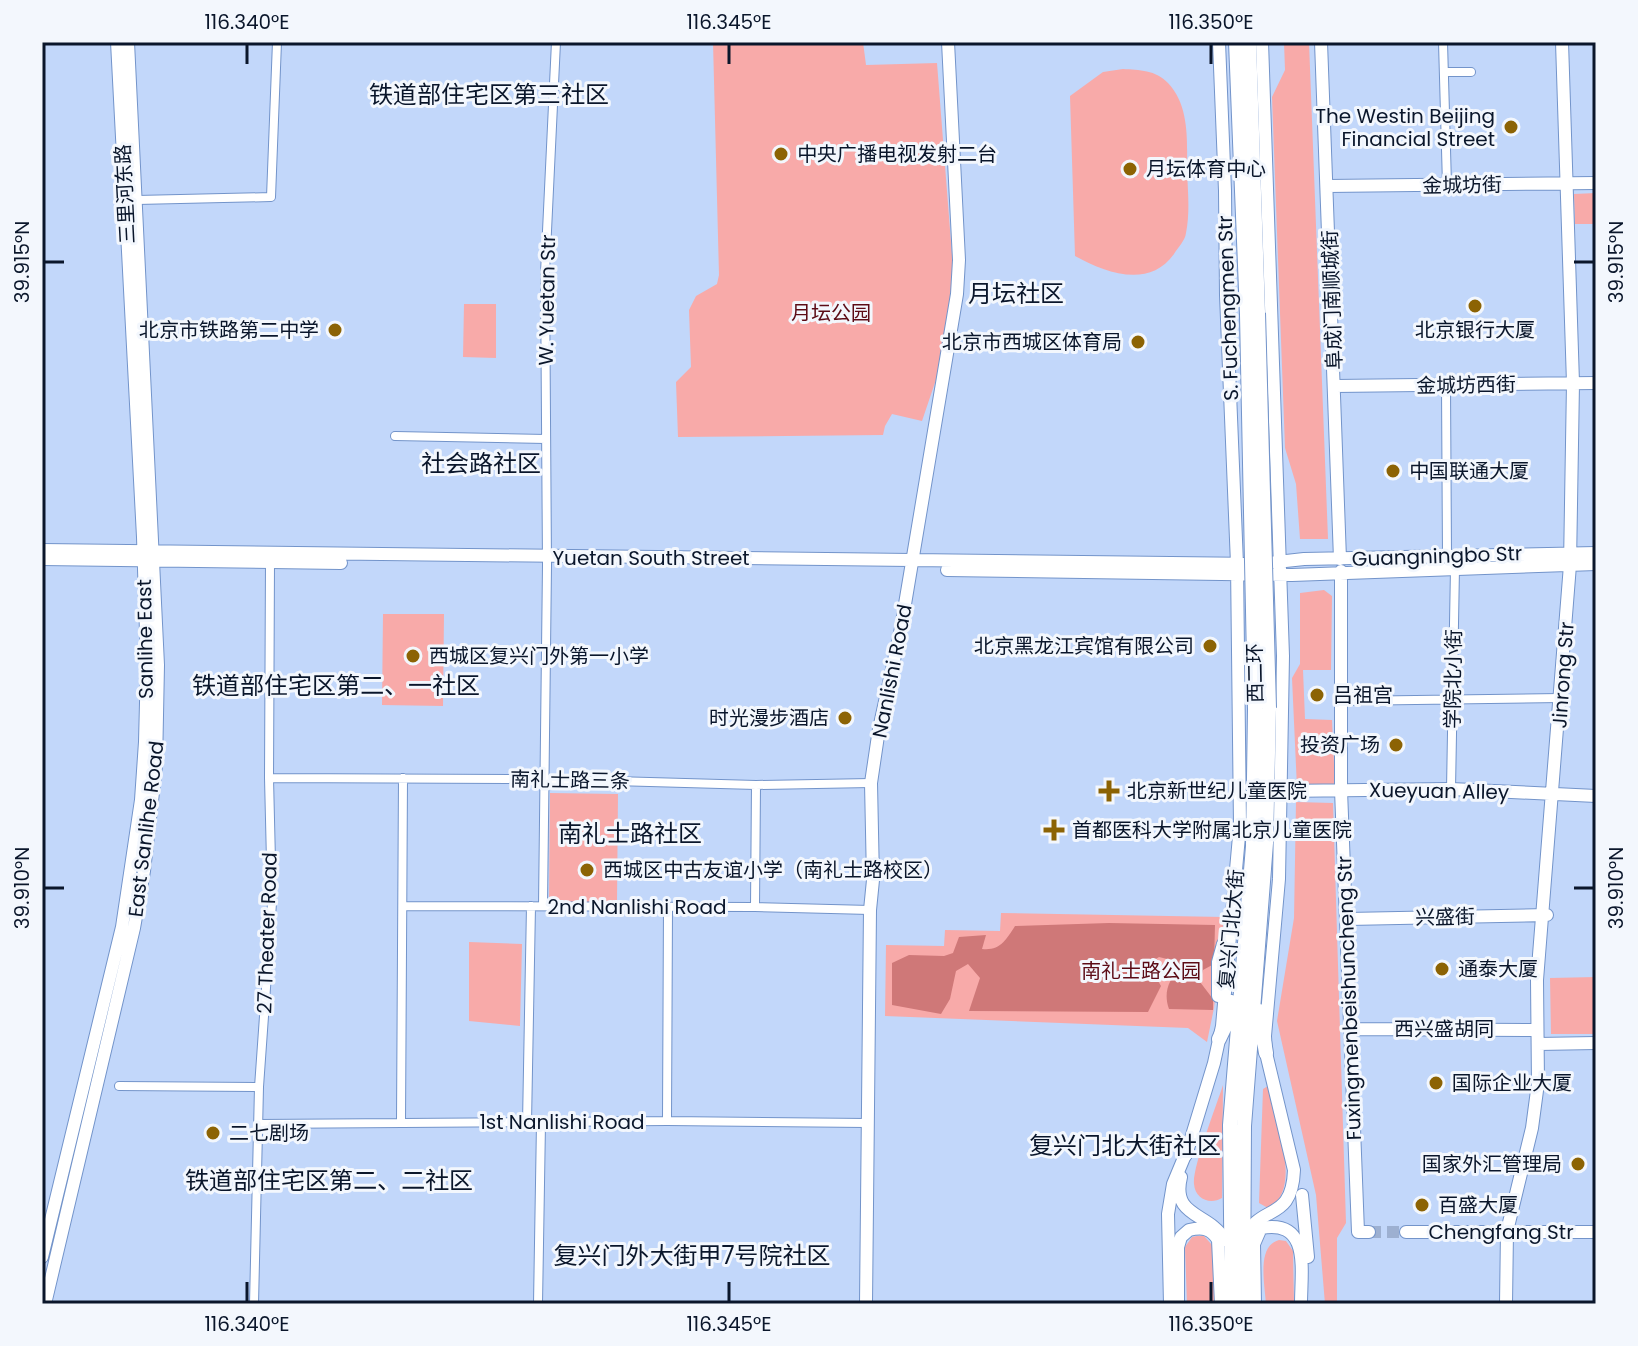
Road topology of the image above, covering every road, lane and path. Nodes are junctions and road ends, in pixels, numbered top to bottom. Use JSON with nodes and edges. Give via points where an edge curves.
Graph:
{"nodes":[{"id":1,"x":117,"y":42,"type":"edge"},
{"id":2,"x":128,"y":42,"type":"edge"},
{"id":3,"x":277,"y":42,"type":"edge"},
{"id":4,"x":556,"y":42,"type":"edge"},
{"id":5,"x":948,"y":42,"type":"edge"},
{"id":6,"x":1219,"y":42,"type":"edge"},
{"id":7,"x":1236,"y":42,"type":"edge"},
{"id":8,"x":1249,"y":42,"type":"edge"},
{"id":9,"x":1262,"y":42,"type":"edge"},
{"id":10,"x":1321,"y":42,"type":"edge"},
{"id":11,"x":1443,"y":42,"type":"edge"},
{"id":12,"x":1562,"y":42,"type":"edge"},
{"id":13,"x":1444,"y":72,"type":"junction"},
{"id":14,"x":1471,"y":72,"type":"dead end"},
{"id":15,"x":1596,"y":183,"type":"edge"},
{"id":16,"x":1566,"y":184,"type":"junction"},
{"id":17,"x":1447,"y":185,"type":"junction"},
{"id":18,"x":1327,"y":186,"type":"junction"},
{"id":19,"x":137,"y":200,"type":"junction"},
{"id":20,"x":1576,"y":383,"type":"junction"},
{"id":21,"x":1596,"y":383,"type":"edge"},
{"id":22,"x":1335,"y":386,"type":"junction"},
{"id":23,"x":1446,"y":386,"type":"junction"},
{"id":24,"x":395,"y":436,"type":"dead end"},
{"id":25,"x":546,"y":439,"type":"junction"},
{"id":26,"x":1256,"y":499,"type":"junction"},
{"id":27,"x":1277,"y":499,"type":"junction"},
{"id":28,"x":1236,"y":500,"type":"junction"},
{"id":29,"x":42,"y":550,"type":"edge"},
{"id":30,"x":1596,"y":553,"type":"edge"},
{"id":31,"x":149,"y":556,"type":"junction"},
{"id":32,"x":1447,"y":556,"type":"junction"},
{"id":33,"x":1573,"y":558,"type":"junction"},
{"id":34,"x":42,"y":559,"type":"edge"},
{"id":35,"x":547,"y":561,"type":"junction"},
{"id":36,"x":270,"y":562,"type":"junction"},
{"id":37,"x":1596,"y":564,"type":"edge"},
{"id":38,"x":912,"y":565,"type":"junction"},
{"id":39,"x":1341,"y":565,"type":"junction"},
{"id":40,"x":1280,"y":568,"type":"junction"},
{"id":41,"x":1455,"y":568,"type":"junction"},
{"id":42,"x":1237,"y":569,"type":"junction"},
{"id":43,"x":1259,"y":569,"type":"junction"},
{"id":44,"x":1561,"y":698,"type":"junction"},
{"id":45,"x":1452,"y":700,"type":"junction"},
{"id":46,"x":1342,"y":701,"type":"junction"},
{"id":47,"x":1262,"y":708,"type":"junction"},
{"id":48,"x":269,"y":778,"type":"junction"},
{"id":49,"x":403,"y":778,"type":"junction"},
{"id":50,"x":543,"y":779,"type":"junction"},
{"id":51,"x":871,"y":783,"type":"junction"},
{"id":52,"x":756,"y":785,"type":"junction"},
{"id":53,"x":1451,"y":789,"type":"junction"},
{"id":54,"x":1341,"y":790,"type":"junction"},
{"id":55,"x":1281,"y":791,"type":"junction"},
{"id":56,"x":1556,"y":795,"type":"junction"},
{"id":57,"x":1596,"y":796,"type":"edge"},
{"id":58,"x":403,"y":906,"type":"junction"},
{"id":59,"x":531,"y":906,"type":"junction"},
{"id":60,"x":543,"y":906,"type":"junction"},
{"id":61,"x":668,"y":907,"type":"junction"},
{"id":62,"x":755,"y":907,"type":"junction"},
{"id":63,"x":870,"y":910,"type":"junction"},
{"id":64,"x":1544,"y":915,"type":"junction"},
{"id":65,"x":1348,"y":919,"type":"junction"},
{"id":66,"x":1248,"y":980,"type":"junction"},
{"id":67,"x":1350,"y":1029,"type":"junction"},
{"id":68,"x":1219,"y":1039,"type":"junction"},
{"id":69,"x":1540,"y":1039,"type":"junction"},
{"id":70,"x":1596,"y":1043,"type":"edge"},
{"id":71,"x":1266,"y":1053,"type":"junction"},
{"id":72,"x":119,"y":1086,"type":"dead end"},
{"id":73,"x":259,"y":1087,"type":"junction"},
{"id":74,"x":667,"y":1121,"type":"junction"},
{"id":75,"x":401,"y":1122,"type":"junction"},
{"id":76,"x":527,"y":1123,"type":"junction"},
{"id":77,"x":541,"y":1123,"type":"junction"},
{"id":78,"x":867,"y":1123,"type":"junction"},
{"id":79,"x":258,"y":1124,"type":"junction"},
{"id":80,"x":1188,"y":1148,"type":"junction"},
{"id":81,"x":1294,"y":1170,"type":"junction"},
{"id":82,"x":1273,"y":1213,"type":"junction"},
{"id":83,"x":1207,"y":1222,"type":"junction"},
{"id":84,"x":1261,"y":1228,"type":"junction"},
{"id":85,"x":1510,"y":1231,"type":"junction"},
{"id":86,"x":1364,"y":1232,"type":"dead end"},
{"id":87,"x":1406,"y":1232,"type":"tunnel mouth"},
{"id":88,"x":1596,"y":1232,"type":"edge"},
{"id":89,"x":1216,"y":1237,"type":"junction"},
{"id":90,"x":1237,"y":1254,"type":"junction"},
{"id":91,"x":42,"y":1257,"type":"edge"},
{"id":92,"x":45,"y":1304,"type":"edge"},
{"id":93,"x":254,"y":1304,"type":"edge"},
{"id":94,"x":538,"y":1304,"type":"edge"},
{"id":95,"x":866,"y":1304,"type":"edge"},
{"id":96,"x":1170,"y":1304,"type":"edge"},
{"id":97,"x":1178,"y":1304,"type":"edge"},
{"id":98,"x":1221,"y":1304,"type":"edge"},
{"id":99,"x":1232,"y":1304,"type":"edge"},
{"id":100,"x":1243,"y":1304,"type":"edge"},
{"id":101,"x":1255,"y":1304,"type":"edge"},
{"id":102,"x":1301,"y":1304,"type":"edge"},
{"id":103,"x":1308,"y":1304,"type":"edge"},
{"id":104,"x":1509,"y":1304,"type":"edge"}],
"edges":[{"from":1,"to":31,"type":"main road","name":"Sanlihe East"},
{"from":2,"to":19,"type":"main road","name":"三里河东路"},
{"from":3,"to":19,"type":"street","via":[[271,197]]},
{"from":4,"to":25,"type":"street","name":"W. Yuetan Str","via":[[545,273]]},
{"from":5,"to":38,"type":"main road","name":"Nanlishi Road","via":[[957,294]]},
{"from":6,"to":28,"type":"main road","name":"S. Fuchengmen Str"},
{"from":7,"to":47,"type":"highway","name":"西二环","bridge":true},
{"from":8,"to":47,"type":"highway","name":"西二环","bridge":true},
{"from":9,"to":27,"type":"main road"},
{"from":10,"to":18,"type":"main road","name":"阜成门南顺城街"},
{"from":11,"to":13,"type":"street"},
{"from":12,"to":16,"type":"main road","name":"Jinrong Str"},
{"from":13,"to":14,"type":"street"},
{"from":13,"to":17,"type":"street"},
{"from":15,"to":16,"type":"main road","name":"金城坊街"},
{"from":16,"to":17,"type":"main road","name":"金城坊街"},
{"from":16,"to":20,"type":"main road","name":"Jinrong Str"},
{"from":17,"to":18,"type":"main road","name":"金城坊街"},
{"from":18,"to":22,"type":"main road","name":"阜成门南顺城街"},
{"from":19,"to":31,"type":"main road","name":"三里河东路"},
{"from":20,"to":21,"type":"main road","name":"金城坊西街"},
{"from":20,"to":23,"type":"main road","name":"金城坊西街"},
{"from":20,"to":33,"type":"main road","name":"Jinrong Str"},
{"from":22,"to":23,"type":"main road","name":"金城坊西街"},
{"from":22,"to":39,"type":"main road","name":"阜成门南顺城街"},
{"from":23,"to":32,"type":"street"},
{"from":24,"to":25,"type":"street"},
{"from":25,"to":35,"type":"street","name":"W. Yuetan Str"},
{"from":26,"to":27,"type":"main road"},
{"from":26,"to":28,"type":"main road"},
{"from":26,"to":43,"type":"main road"},
{"from":27,"to":40,"type":"main road"},
{"from":28,"to":42,"type":"main road","name":"S. Fuchengmen Str"},
{"from":29,"to":31,"type":"main road","name":"Yuetan South Street"},
{"from":30,"to":33,"type":"main road","name":"Guangningbo Str"},
{"from":31,"to":34,"type":"main road","name":"Yuetan South Street"},
{"from":31,"to":35,"type":"main road","name":"Yuetan South Street"},
{"from":31,"to":36,"type":"main road","name":"Yuetan South Street"},
{"from":31,"to":91,"type":"main road","name":"Sanlihe East","via":[[145,742],[132,871]]},
{"from":31,"to":92,"type":"main road","name":"East Sanlihe Road","via":[[157,738],[144,871]]},
{"from":32,"to":33,"type":"main road","name":"Guangningbo Str"},
{"from":32,"to":39,"type":"main road","name":"Guangningbo Str"},
{"from":33,"to":37,"type":"main road","name":"Guangningbo Str"},
{"from":33,"to":41,"type":"main road","name":"Guangningbo Str"},
{"from":33,"to":44,"type":"main road","name":"Jinrong Str"},
{"from":33,"to":56,"type":"main road"},
{"from":35,"to":36,"type":"main road","name":"Yuetan South Street"},
{"from":35,"to":38,"type":"main road","name":"Yuetan South Street"},
{"from":35,"to":50,"type":"street","name":"W. Yuetan Str"},
{"from":36,"to":48,"type":"street","name":"27 Theater Road"},
{"from":38,"to":42,"type":"main road","name":"Yuetan South Street"},
{"from":38,"to":51,"type":"main road","name":"Nanlishi Road"},
{"from":39,"to":40,"type":"main road","name":"Guangningbo Str"},
{"from":39,"to":41,"type":"main road","name":"Guangningbo Str"},
{"from":39,"to":46,"type":"main road","name":"Fuxingmenbeishuncheng Str"},
{"from":40,"to":43,"type":"main road","name":"Guangningbo Str"},
{"from":40,"to":55,"type":"main road"},
{"from":41,"to":45,"type":"street","name":"学院北小街"},
{"from":42,"to":43,"type":"main road","name":"Yuetan South Street"},
{"from":42,"to":68,"type":"main road","name":"复兴门北大街","via":[[1240,825],[1232,902],[1218,962]]},
{"from":44,"to":45,"type":"street"},
{"from":44,"to":56,"type":"main road","name":"Jinrong Str"},
{"from":45,"to":46,"type":"street"},
{"from":45,"to":53,"type":"street","name":"学院北小街"},
{"from":46,"to":54,"type":"main road","name":"Fuxingmenbeishuncheng Str"},
{"from":47,"to":66,"type":"highway","name":"西二环","via":[[1266,843]]},
{"from":48,"to":49,"type":"street","name":"南礼士路三条"},
{"from":48,"to":73,"type":"street","name":"27 Theater Road","via":[[272,903]]},
{"from":49,"to":50,"type":"street","name":"南礼士路三条"},
{"from":49,"to":58,"type":"street"},
{"from":50,"to":52,"type":"street","name":"南礼士路三条"},
{"from":50,"to":60,"type":"street","name":"W. Yuetan Str"},
{"from":51,"to":52,"type":"street","name":"南礼士路三条"},
{"from":51,"to":63,"type":"main road","name":"Nanlishi Road"},
{"from":52,"to":62,"type":"street"},
{"from":53,"to":54,"type":"main road","name":"Xueyuan Alley"},
{"from":53,"to":56,"type":"main road","name":"Xueyuan Alley"},
{"from":54,"to":55,"type":"main road","name":"Xueyuan Alley"},
{"from":54,"to":65,"type":"main road","name":"Fuxingmenbeishuncheng Str"},
{"from":55,"to":71,"type":"main road","via":[[1279,969],[1266,1019]]},
{"from":56,"to":57,"type":"main road","name":"Xueyuan Alley"},
{"from":56,"to":64,"type":"main road","name":"Jinrong Str"},
{"from":58,"to":59,"type":"street","name":"2nd Nanlishi Road"},
{"from":58,"to":75,"type":"street"},
{"from":59,"to":60,"type":"street","name":"2nd Nanlishi Road"},
{"from":59,"to":76,"type":"street"},
{"from":60,"to":61,"type":"street","name":"2nd Nanlishi Road"},
{"from":61,"to":62,"type":"street","name":"2nd Nanlishi Road"},
{"from":61,"to":74,"type":"street"},
{"from":62,"to":63,"type":"street","name":"2nd Nanlishi Road"},
{"from":63,"to":78,"type":"main road","name":"Nanlishi Road"},
{"from":64,"to":65,"type":"main road","name":"兴盛街"},
{"from":64,"to":69,"type":"main road","name":"Jinrong Str","via":[[1537,980]]},
{"from":65,"to":67,"type":"main road","name":"Fuxingmenbeishuncheng Str"},
{"from":66,"to":68,"type":"highway","via":[[1232,992]]},
{"from":66,"to":71,"type":"highway"},
{"from":66,"to":90,"type":"highway","name":"西二环","via":[[1230,1125]]},
{"from":67,"to":69,"type":"main road","name":"西兴盛胡同"},
{"from":67,"to":86,"type":"main road","name":"Fuxingmenbeishuncheng Str"},
{"from":68,"to":80,"type":"main road"},
{"from":69,"to":70,"type":"main road","name":"西兴盛胡同"},
{"from":69,"to":85,"type":"main road","name":"Jinrong Str","via":[[1535,1110]]},
{"from":71,"to":81,"type":"main road"},
{"from":72,"to":73,"type":"street"},
{"from":73,"to":79,"type":"street","name":"27 Theater Road"},
{"from":74,"to":77,"type":"street","name":"1st Nanlishi Road"},
{"from":74,"to":78,"type":"street","name":"1st Nanlishi Road"},
{"from":75,"to":76,"type":"street","name":"1st Nanlishi Road"},
{"from":75,"to":79,"type":"street","name":"1st Nanlishi Road"},
{"from":76,"to":77,"type":"street","name":"1st Nanlishi Road"},
{"from":77,"to":94,"type":"street"},
{"from":78,"to":95,"type":"main road","name":"Nanlishi Road"},
{"from":79,"to":93,"type":"street","name":"27 Theater Road"},
{"from":80,"to":83,"type":"main road","via":[[1180,1199]]},
{"from":80,"to":96,"type":"main road","via":[[1168,1214]]},
{"from":81,"to":82,"type":"main road","via":[[1291,1196]]},
{"from":81,"to":103,"type":"main road","via":[[1302,1195]]},
{"from":82,"to":84,"type":"main road"},
{"from":82,"to":90,"type":"main road","via":[[1251,1225]]},
{"from":83,"to":89,"type":"main road"},
{"from":83,"to":90,"type":"main road"},
{"from":84,"to":101,"type":"main road","via":[[1254,1244]]},
{"from":84,"to":102,"type":"main road","via":[[1283,1226],[1297,1240]]},
{"from":85,"to":87,"type":"main road","name":"Chengfang Str"},
{"from":85,"to":88,"type":"main road","name":"Chengfang Str"},
{"from":85,"to":104,"type":"main road","name":"Jinrong Str"},
{"from":89,"to":97,"type":"main road","via":[[1204,1228],[1181,1237]]},
{"from":89,"to":98,"type":"main road"},
{"from":90,"to":99,"type":"highway","name":"西二环"},
{"from":90,"to":100,"type":"highway","name":"西二环"}]}
